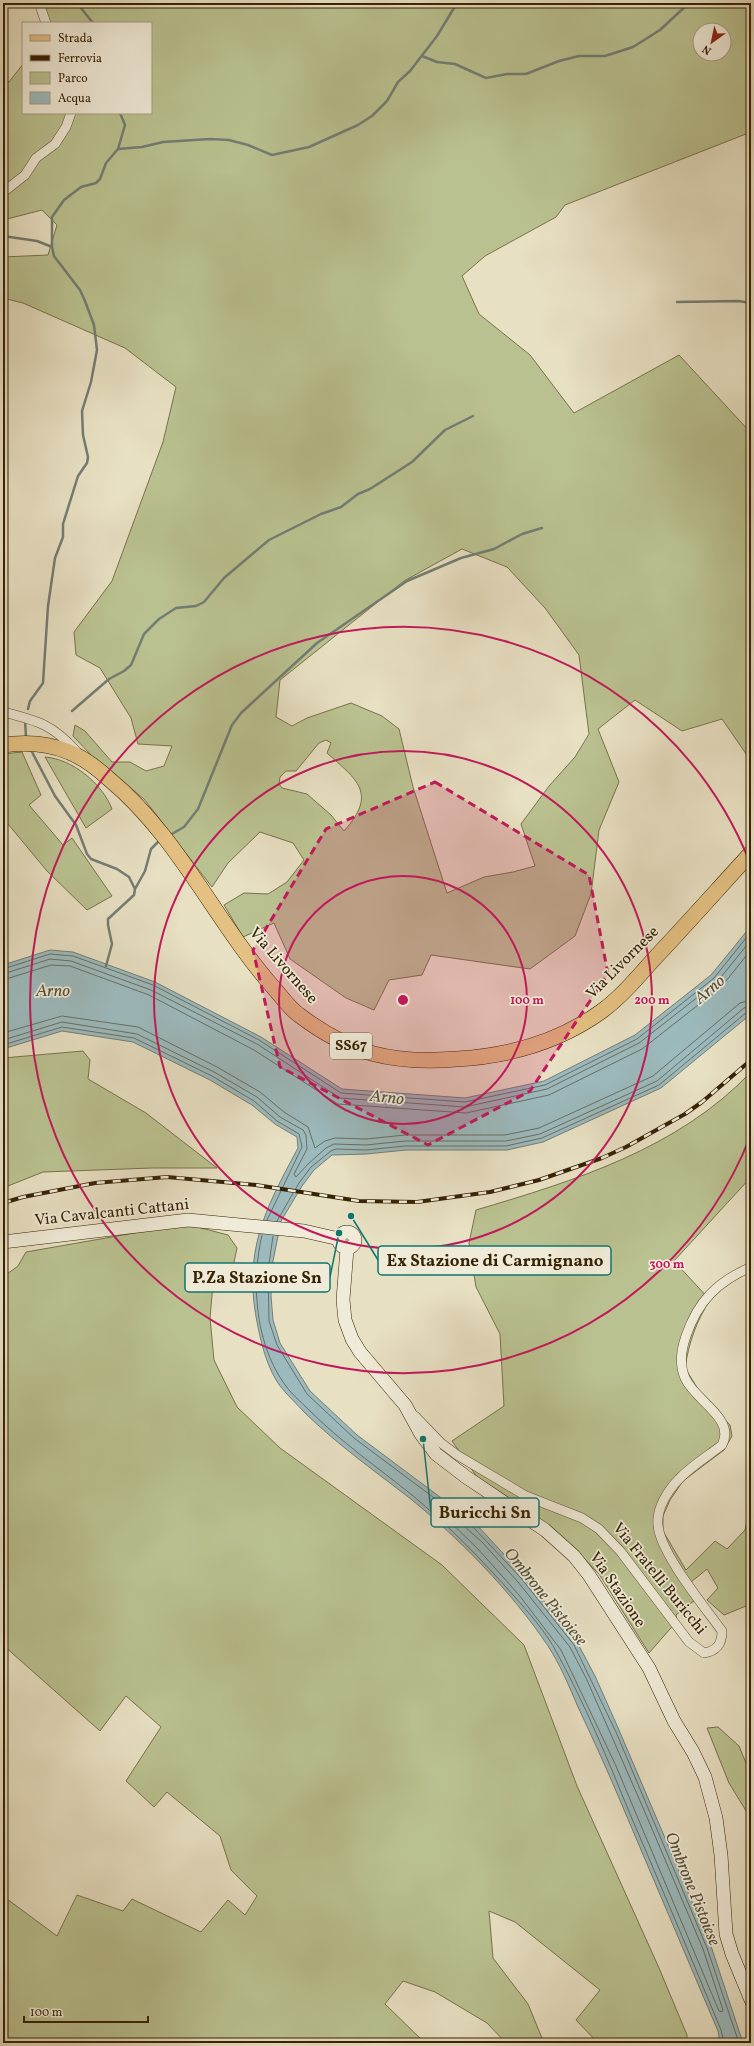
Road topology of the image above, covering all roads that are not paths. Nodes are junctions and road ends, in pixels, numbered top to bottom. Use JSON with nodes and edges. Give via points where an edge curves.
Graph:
{"nodes":[{"id":1,"x":39,"y":3,"type":"edge"},
{"id":2,"x":46,"y":22,"type":"edge"},
{"id":3,"x":71,"y":114,"type":"edge"},
{"id":4,"x":3,"y":190,"type":"edge"},
{"id":5,"x":3,"y":712,"type":"edge"},
{"id":6,"x":3,"y":745,"type":"edge"},
{"id":7,"x":85,"y":761,"type":"junction"},
{"id":8,"x":751,"y":854,"type":"edge"},
{"id":9,"x":272,"y":1228,"type":"joint"},
{"id":10,"x":3,"y":1242,"type":"edge"},
{"id":11,"x":751,"y":1267,"type":"edge"},
{"id":12,"x":404,"y":1405,"type":"junction"},
{"id":13,"x":751,"y":2000,"type":"edge"}],
"edges":[{"from":1,"to":2,"type":"street"},
{"from":3,"to":4,"type":"street","via":[[55,144],[36,158],[25,175]]},
{"from":5,"to":7,"type":"street","via":[[36,720],[60,734]]},
{"from":6,"to":7,"type":"main road","name":"Via Livornese","number":"SS67","via":[[43,744],[69,752]]},
{"from":7,"to":8,"type":"main road","name":"Via Livornese","number":"SS67","via":[[95,766],[124,791],[144,812],[178,856],[243,951],[297,1013],[322,1031],[352,1047],[387,1058],[423,1062],[502,1054],[542,1043],[575,1028],[603,1010],[626,989]]},
{"from":9,"to":10,"type":"street","name":"Via Cavalcanti Cattani","via":[[188,1220]]},
{"from":9,"to":12,"type":"street","name":"Via Stazione","via":[[304,1231],[343,1244],[343,1300],[345,1320],[352,1339]]},
{"from":11,"to":12,"type":"street","name":"Via Fratelli Buricchi","via":[[709,1294],[691,1322],[684,1343],[681,1367],[695,1394],[724,1425],[726,1438],[722,1445],[679,1479],[658,1515],[658,1525],[665,1548],[722,1631],[722,1639],[712,1652],[704,1653],[688,1642],[621,1552],[599,1528],[582,1518],[561,1512],[526,1496],[457,1455],[441,1443]]},
{"from":12,"to":13,"type":"street","name":"Via Stazione","via":[[436,1454],[545,1530],[574,1556],[649,1668],[705,1777],[716,1818],[726,1934]]}]}
